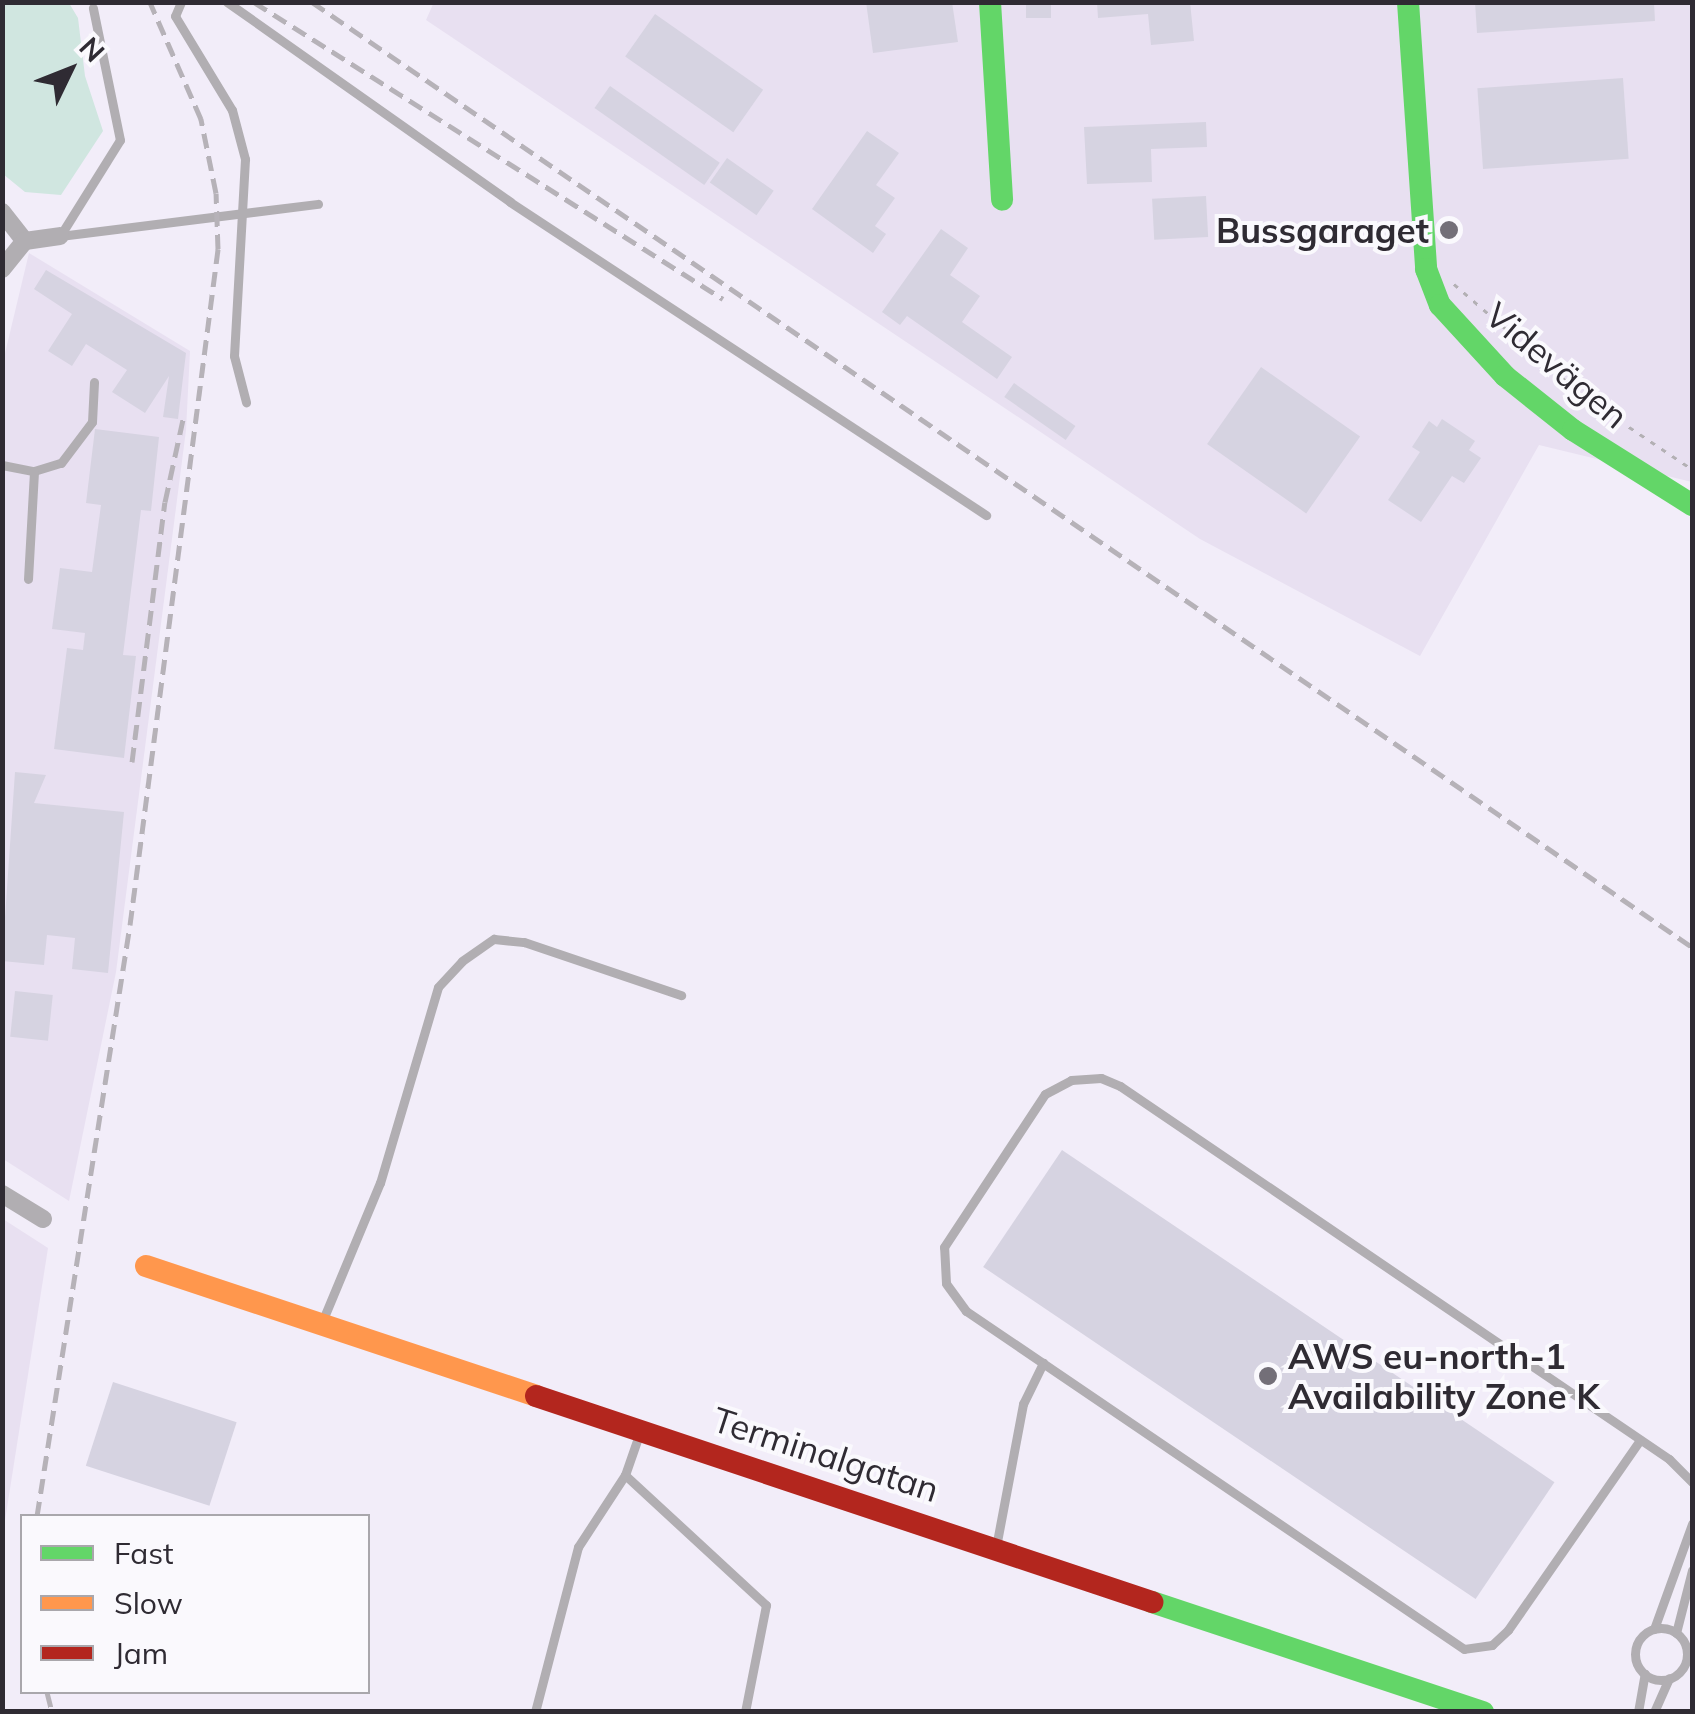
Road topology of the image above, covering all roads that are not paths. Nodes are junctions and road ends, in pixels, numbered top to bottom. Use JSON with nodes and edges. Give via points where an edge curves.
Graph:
{"nodes":[{"id":1,"x":181,"y":2,"type":"edge"},
{"id":2,"x":227,"y":2,"type":"edge"},
{"id":3,"x":990,"y":2,"type":"edge"},
{"id":4,"x":1408,"y":2,"type":"edge"},
{"id":5,"x":92,"y":8,"type":"dead end"},
{"id":6,"x":1002,"y":200,"type":"dead end"},
{"id":7,"x":318,"y":204,"type":"dead end"},
{"id":8,"x":246,"y":210,"type":"junction"},
{"id":9,"x":2,"y":212,"type":"edge"},
{"id":10,"x":60,"y":236,"type":"junction"},
{"id":11,"x":26,"y":241,"type":"junction"},
{"id":12,"x":2,"y":269,"type":"edge"},
{"id":13,"x":94,"y":382,"type":"dead end"},
{"id":14,"x":246,"y":402,"type":"dead end"},
{"id":15,"x":2,"y":465,"type":"edge"},
{"id":16,"x":34,"y":470,"type":"junction"},
{"id":17,"x":1692,"y":505,"type":"edge"},
{"id":18,"x":986,"y":515,"type":"dead end"},
{"id":19,"x":28,"y":579,"type":"dead end"},
{"id":20,"x":681,"y":994,"type":"dead end"},
{"id":21,"x":2,"y":1194,"type":"edge"},
{"id":22,"x":43,"y":1219,"type":"dead end"},
{"id":23,"x":146,"y":1266,"type":"dead end"},
{"id":24,"x":321,"y":1325,"type":"junction"},
{"id":25,"x":1043,"y":1362,"type":"junction"},
{"id":26,"x":641,"y":1429,"type":"junction"},
{"id":27,"x":1640,"y":1440,"type":"junction"},
{"id":28,"x":626,"y":1475,"type":"junction"},
{"id":29,"x":1692,"y":1482,"type":"edge"},
{"id":30,"x":1692,"y":1524,"type":"edge"},
{"id":31,"x":996,"y":1547,"type":"junction"},
{"id":32,"x":1692,"y":1570,"type":"edge"},
{"id":33,"x":1654,"y":1629,"type":"junction"},
{"id":34,"x":1676,"y":1633,"type":"junction"},
{"id":35,"x":1644,"y":1674,"type":"junction"},
{"id":36,"x":1669,"y":1678,"type":"junction"},
{"id":37,"x":534,"y":1712,"type":"edge"},
{"id":38,"x":745,"y":1712,"type":"edge"},
{"id":39,"x":1483,"y":1712,"type":"edge"},
{"id":40,"x":1638,"y":1712,"type":"edge"},
{"id":41,"x":1654,"y":1712,"type":"edge"}],
"edges":[{"from":1,"to":8,"type":"lane","via":[[176,16],[232,110],[246,159]]},
{"from":2,"to":18,"type":"lane","via":[[510,202]]},
{"from":3,"to":6,"type":"street"},
{"from":4,"to":17,"type":"street","name":"Videvägen","via":[[1426,270],[1440,305],[1505,376],[1573,430]]},
{"from":5,"to":10,"type":"lane","via":[[120,140]]},
{"from":7,"to":8,"type":"lane"},
{"from":8,"to":10,"type":"lane"},
{"from":8,"to":14,"type":"lane","via":[[234,325]]},
{"from":9,"to":11,"type":"street"},
{"from":10,"to":11,"type":"street"},
{"from":11,"to":12,"type":"street"},
{"from":13,"to":16,"type":"lane","via":[[92,422],[60,463]]},
{"from":15,"to":16,"type":"lane"},
{"from":16,"to":19,"type":"lane"},
{"from":20,"to":24,"type":"lane","via":[[524,942],[494,939],[462,961],[438,987],[380,1184]]},
{"from":21,"to":22,"type":"street"},
{"from":23,"to":24,"type":"street","name":"Terminalgatan"},
{"from":24,"to":26,"type":"street","name":"Terminalgatan"},
{"from":25,"to":27,"type":"lane","via":[[1464,1648],[1492,1645],[1508,1630]]},
{"from":25,"to":27,"type":"lane","via":[[966,1311],[946,1283],[944,1247],[1045,1094],[1071,1080],[1101,1078]]},
{"from":25,"to":31,"type":"lane","via":[[1023,1404]]},
{"from":26,"to":28,"type":"lane"},
{"from":26,"to":31,"type":"street","name":"Terminalgatan"},
{"from":27,"to":29,"type":"lane"},
{"from":28,"to":37,"type":"lane","via":[[578,1546]]},
{"from":28,"to":38,"type":"lane","via":[[766,1605]]},
{"from":30,"to":33,"type":"lane"},
{"from":31,"to":39,"type":"street","name":"Terminalgatan"},
{"from":32,"to":34,"type":"lane"},
{"from":33,"to":34,"type":"lane"},
{"from":33,"to":35,"type":"lane","via":[[1635,1652]]},
{"from":34,"to":36,"type":"lane","via":[[1686,1661]]},
{"from":35,"to":36,"type":"lane"},
{"from":35,"to":40,"type":"lane"},
{"from":36,"to":41,"type":"lane"}]}
